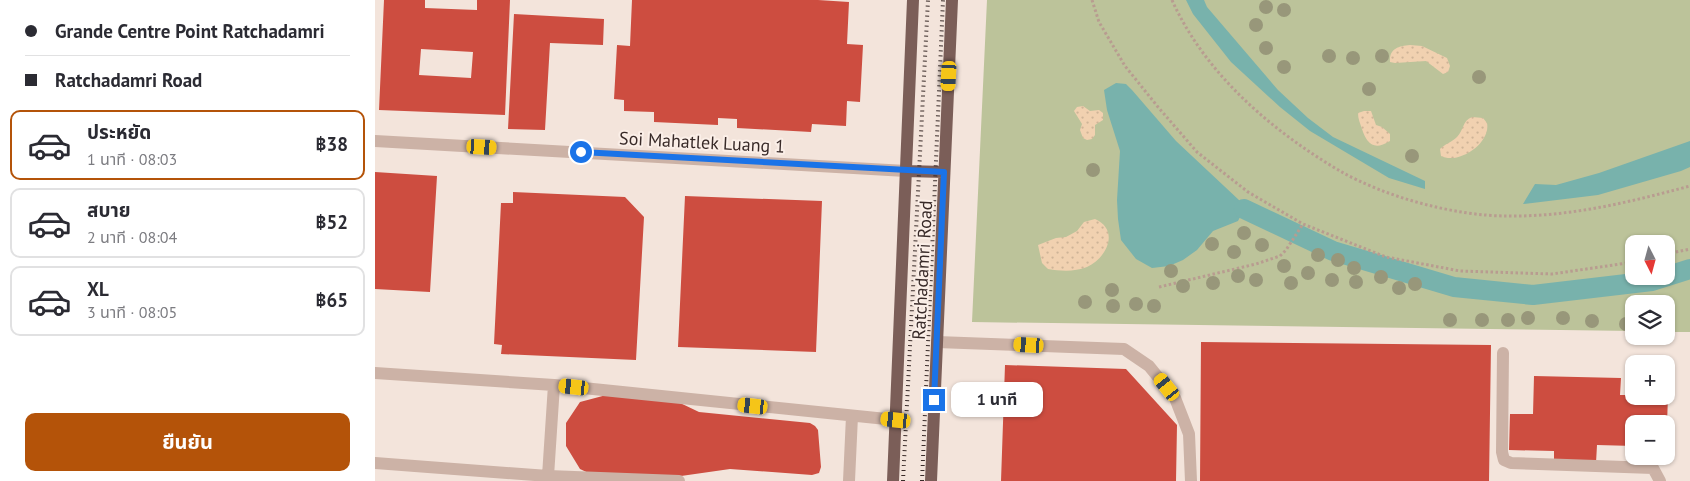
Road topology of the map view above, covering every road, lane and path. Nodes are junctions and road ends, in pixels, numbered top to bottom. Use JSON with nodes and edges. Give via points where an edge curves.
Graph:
{"nodes":[{"id":1,"x":913,"y":0,"type":"edge"},
{"id":2,"x":952,"y":0,"type":"edge"},
{"id":3,"x":1092,"y":0,"type":"edge"},
{"id":4,"x":1172,"y":0,"type":"edge"},
{"id":5,"x":375,"y":140,"type":"edge"},
{"id":6,"x":906,"y":171,"type":"junction"},
{"id":7,"x":944,"y":172,"type":"junction"},
{"id":8,"x":1690,"y":186,"type":"edge"},
{"id":9,"x":1303,"y":224,"type":"junction"},
{"id":10,"x":1690,"y":249,"type":"edge"},
{"id":11,"x":1675,"y":252,"type":"edge"},
{"id":12,"x":1625,"y":263,"type":"edge"},
{"id":13,"x":1159,"y":287,"type":"dead end"},
{"id":14,"x":937,"y":342,"type":"junction"},
{"id":15,"x":1503,"y":353,"type":"dead end"},
{"id":16,"x":375,"y":373,"type":"edge"},
{"id":17,"x":554,"y":385,"type":"junction"},
{"id":18,"x":852,"y":416,"type":"junction"},
{"id":19,"x":896,"y":420,"type":"junction"},
{"id":20,"x":375,"y":463,"type":"edge"},
{"id":21,"x":548,"y":476,"type":"junction"},
{"id":22,"x":679,"y":481,"type":"edge"},
{"id":23,"x":849,"y":481,"type":"edge"},
{"id":24,"x":893,"y":481,"type":"edge"},
{"id":25,"x":931,"y":481,"type":"edge"},
{"id":26,"x":1191,"y":481,"type":"edge"},
{"id":27,"x":1661,"y":481,"type":"edge"}],
"edges":[{"from":1,"to":6,"type":"main road","name":"Ratchadamri Road"},
{"from":2,"to":7,"type":"main road","name":"Ratchadamri Road"},
{"from":3,"to":9,"type":"path","via":[[1099,22],[1125,66],[1197,152],[1248,192]]},
{"from":4,"to":8,"type":"path","via":[[1206,56],[1252,106],[1277,128],[1341,172],[1377,188],[1463,212],[1506,216],[1589,210]]},
{"from":5,"to":6,"type":"street","name":"Soi Mahatlek Luang 1"},
{"from":6,"to":7,"type":"main road"},
{"from":6,"to":19,"type":"main road","name":"Ratchadamri Road"},
{"from":7,"to":14,"type":"main road","name":"Ratchadamri Road"},
{"from":9,"to":12,"type":"path","via":[[1386,257],[1460,271],[1552,274]]},
{"from":9,"to":13,"type":"path","via":[[1280,256]]},
{"from":10,"to":11,"type":"path"},
{"from":14,"to":25,"type":"main road","name":"Ratchadamri Road"},
{"from":14,"to":26,"type":"street","via":[[1124,349],[1149,366],[1175,398],[1189,434]]},
{"from":15,"to":27,"type":"street","via":[[1504,460],[1511,463],[1653,468]]},
{"from":16,"to":17,"type":"street"},
{"from":17,"to":18,"type":"street"},
{"from":17,"to":21,"type":"street"},
{"from":18,"to":19,"type":"street"},
{"from":18,"to":23,"type":"street"},
{"from":19,"to":24,"type":"main road","name":"Ratchadamri Road"},
{"from":20,"to":21,"type":"street"},
{"from":21,"to":22,"type":"street"}]}
